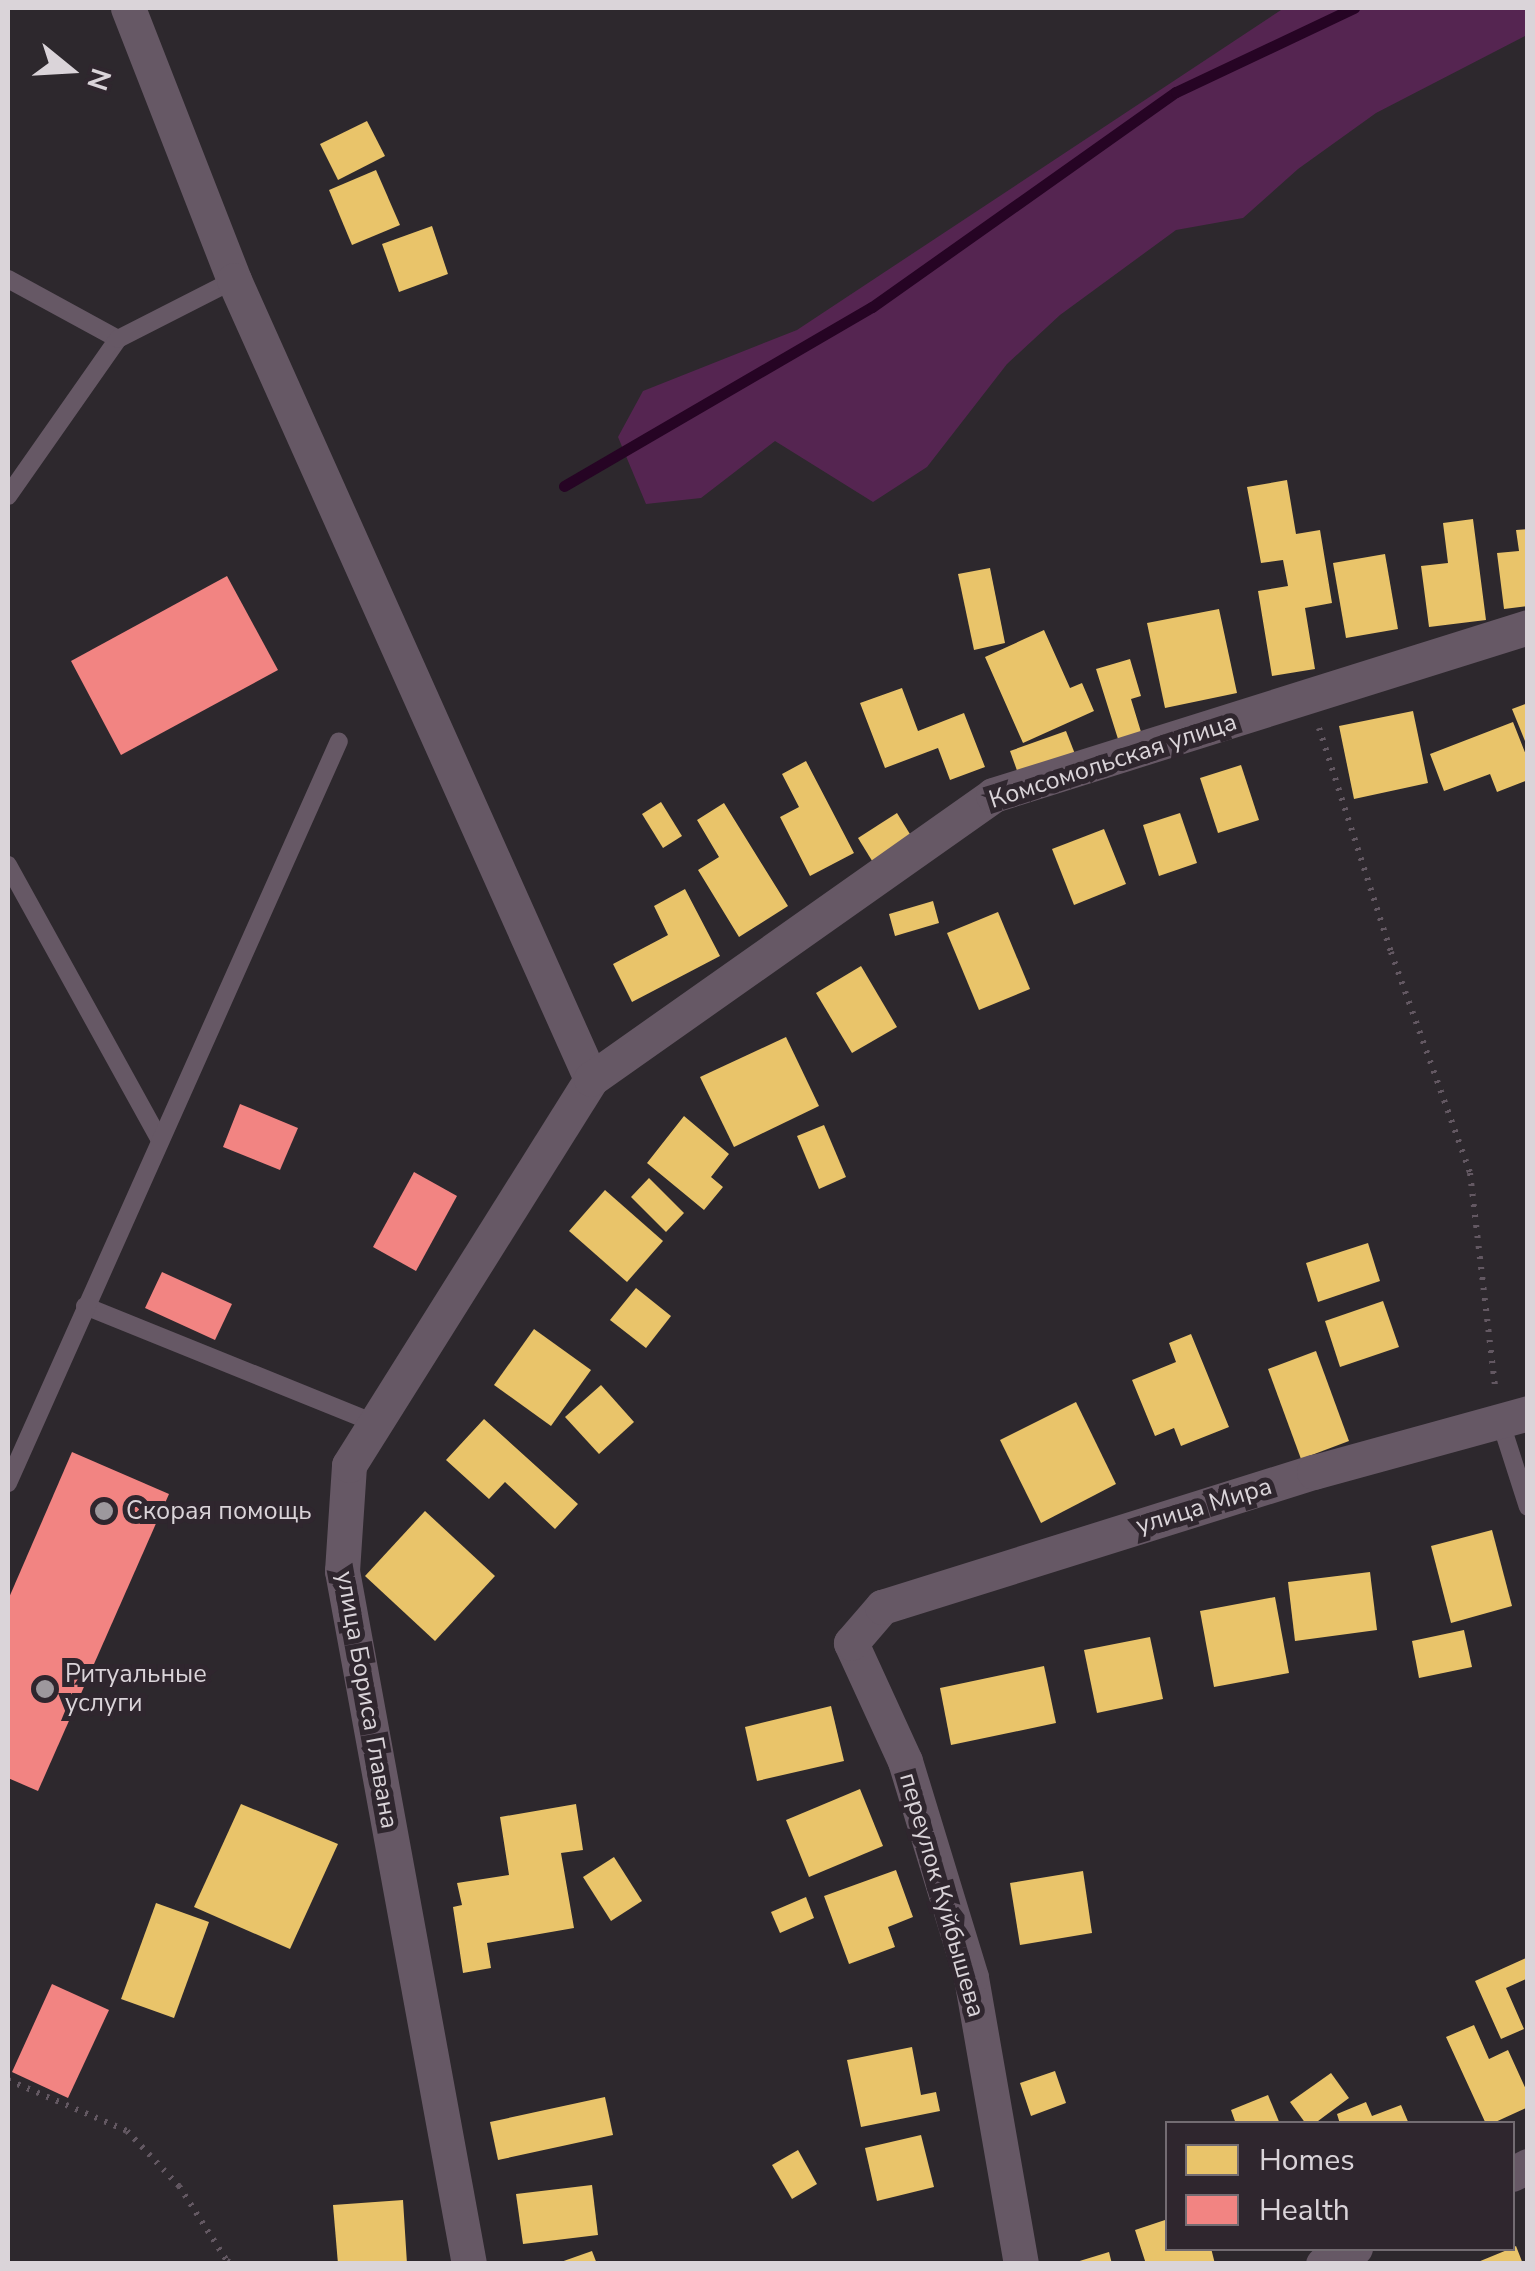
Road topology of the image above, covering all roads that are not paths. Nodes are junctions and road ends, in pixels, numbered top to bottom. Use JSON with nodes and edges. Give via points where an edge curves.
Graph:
{"nodes":[{"id":1,"x":128,"y":8,"type":"edge"},
{"id":2,"x":8,"y":279,"type":"edge"},
{"id":3,"x":234,"y":280,"type":"junction"},
{"id":4,"x":118,"y":339,"type":"junction"},
{"id":5,"x":8,"y":496,"type":"edge"},
{"id":6,"x":1528,"y":626,"type":"edge"},
{"id":7,"x":339,"y":741,"type":"dead end"},
{"id":8,"x":8,"y":864,"type":"edge"},
{"id":9,"x":591,"y":1079,"type":"junction"},
{"id":10,"x":159,"y":1139,"type":"junction"},
{"id":11,"x":86,"y":1306,"type":"junction"},
{"id":12,"x":1514,"y":1417,"type":"edge"},
{"id":13,"x":375,"y":1423,"type":"junction"},
{"id":14,"x":8,"y":1483,"type":"edge"},
{"id":15,"x":1528,"y":1507,"type":"edge"},
{"id":16,"x":882,"y":1607,"type":"joint"},
{"id":17,"x":1348,"y":2251,"type":"edge"},
{"id":18,"x":468,"y":2264,"type":"edge"},
{"id":19,"x":1021,"y":2264,"type":"edge"},
{"id":20,"x":1323,"y":2264,"type":"edge"}],
"edges":[{"from":1,"to":3,"type":"street"},
{"from":2,"to":4,"type":"lane"},
{"from":3,"to":4,"type":"lane"},
{"from":3,"to":9,"type":"street"},
{"from":4,"to":5,"type":"lane"},
{"from":6,"to":9,"type":"street","name":"Комсомольская улица","via":[[993,795]]},
{"from":7,"to":10,"type":"lane"},
{"from":8,"to":10,"type":"lane"},
{"from":9,"to":13,"type":"street","name":"улица Бориса Главана"},
{"from":10,"to":11,"type":"lane"},
{"from":11,"to":13,"type":"lane"},
{"from":11,"to":14,"type":"lane"},
{"from":12,"to":15,"type":"lane"},
{"from":12,"to":16,"type":"street","name":"улица Мира"},
{"from":13,"to":18,"type":"street","name":"улица Бориса Главана","via":[[349,1465],[342,1571]]},
{"from":16,"to":19,"type":"street","name":"переулок Куйбышева","via":[[851,1643],[904,1760],[971,1978]]},
{"from":17,"to":20,"type":"street"}]}
